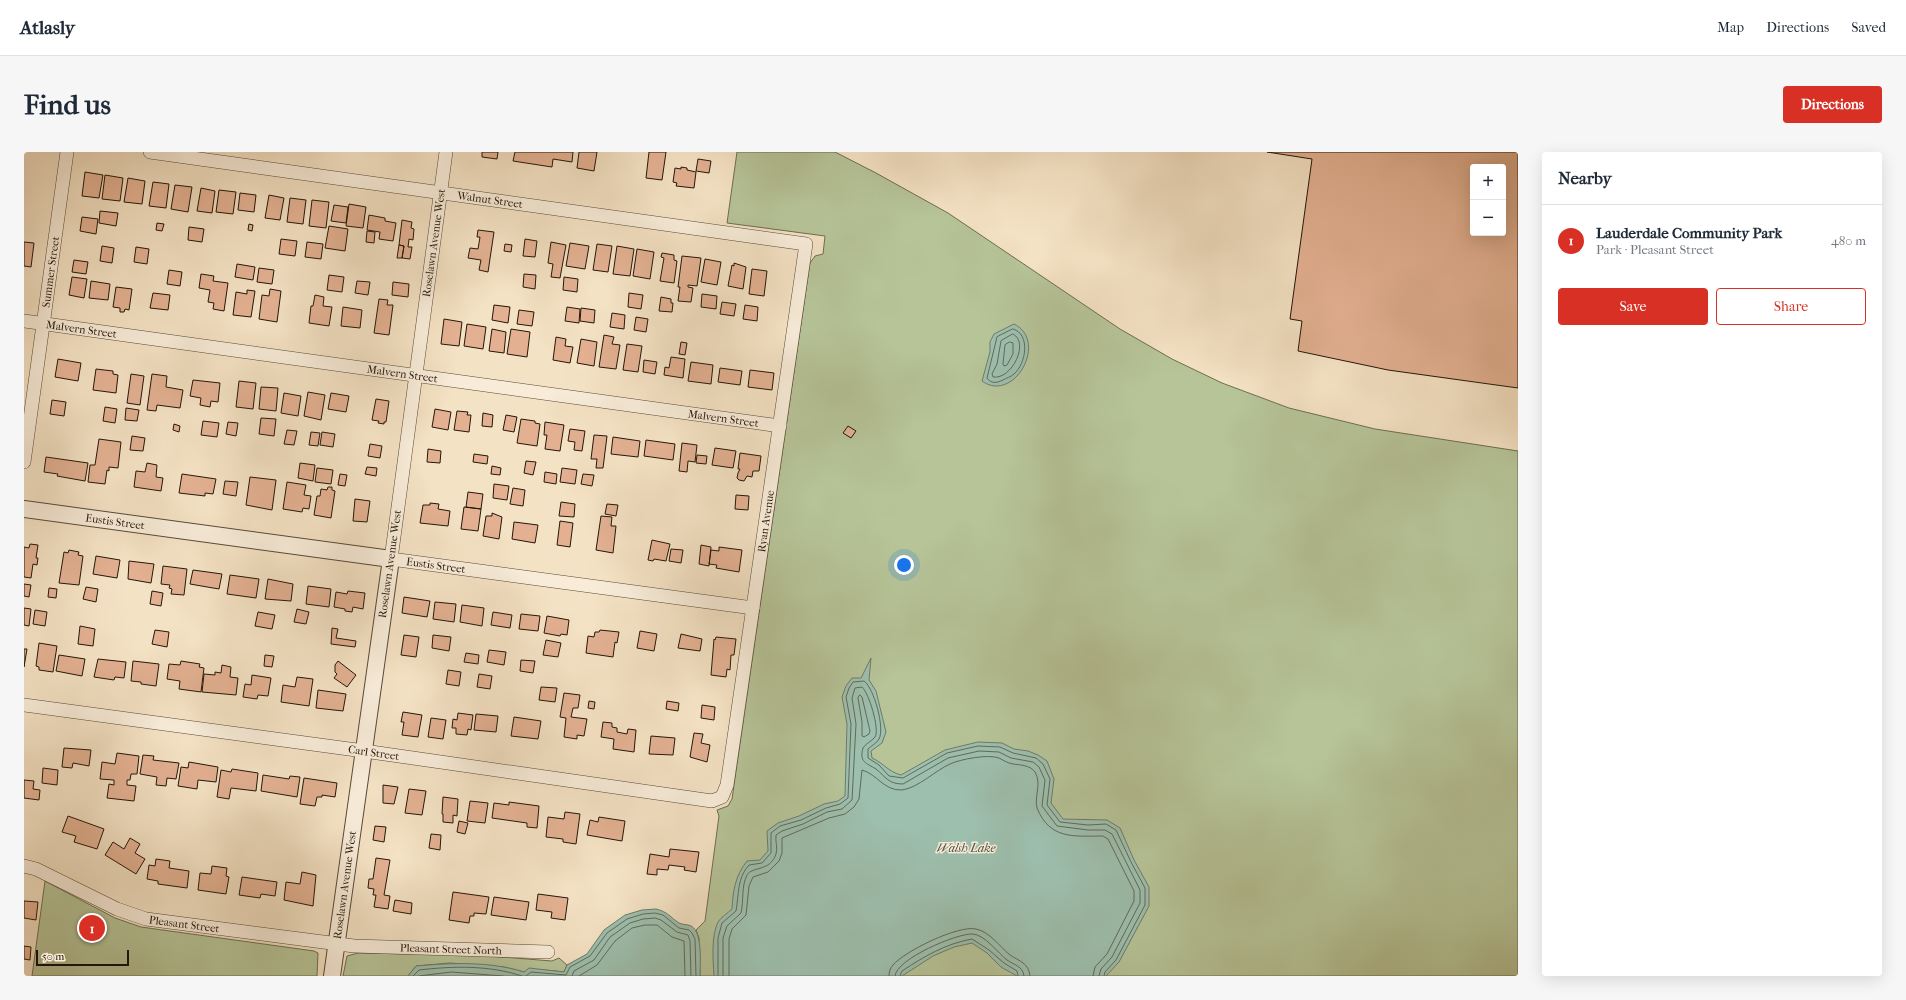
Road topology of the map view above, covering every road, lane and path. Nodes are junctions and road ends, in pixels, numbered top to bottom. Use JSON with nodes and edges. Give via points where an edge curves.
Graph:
{"nodes":[{"id":1,"x":67,"y":152,"type":"edge"},
{"id":2,"x":150,"y":152,"type":"edge"},
{"id":3,"x":446,"y":152,"type":"edge"},
{"id":4,"x":441,"y":193,"type":"junction"},
{"id":5,"x":806,"y":244,"type":"joint"},
{"id":6,"x":24,"y":321,"type":"edge"},
{"id":7,"x":44,"y":324,"type":"junction"},
{"id":8,"x":416,"y":376,"type":"junction"},
{"id":9,"x":780,"y":426,"type":"junction"},
{"id":10,"x":24,"y":462,"type":"edge"},
{"id":11,"x":24,"y":508,"type":"edge"},
{"id":12,"x":391,"y":559,"type":"junction"},
{"id":13,"x":753,"y":608,"type":"junction"},
{"id":14,"x":24,"y":705,"type":"edge"},
{"id":15,"x":364,"y":751,"type":"junction"},
{"id":16,"x":722,"y":797,"type":"joint"},
{"id":17,"x":24,"y":866,"type":"edge"},
{"id":18,"x":337,"y":944,"type":"junction"},
{"id":19,"x":354,"y":946,"type":"joint"},
{"id":20,"x":548,"y":952,"type":"dead end"},
{"id":21,"x":332,"y":976,"type":"edge"}],
"edges":[{"from":1,"to":7,"type":"street","name":"Summer Street"},
{"from":2,"to":4,"type":"street","name":"Walnut Street"},
{"from":3,"to":4,"type":"street","name":"Roselawn Avenue West"},
{"from":4,"to":5,"type":"street","name":"Walnut Street"},
{"from":4,"to":8,"type":"street","name":"Roselawn Avenue West"},
{"from":5,"to":9,"type":"street","name":"Ryan Avenue"},
{"from":6,"to":7,"type":"street","name":"Malvern Street"},
{"from":7,"to":8,"type":"street","name":"Malvern Street"},
{"from":7,"to":10,"type":"street","name":"Summer Street"},
{"from":8,"to":9,"type":"street","name":"Malvern Street"},
{"from":8,"to":12,"type":"street","name":"Roselawn Avenue West"},
{"from":9,"to":13,"type":"street","name":"Ryan Avenue"},
{"from":11,"to":12,"type":"street","name":"Eustis Street"},
{"from":12,"to":13,"type":"street","name":"Eustis Street"},
{"from":12,"to":15,"type":"street","name":"Roselawn Avenue West"},
{"from":13,"to":16,"type":"street","name":"Ryan Avenue","via":[[728,778]]},
{"from":14,"to":15,"type":"street","name":"Carl Street"},
{"from":15,"to":16,"type":"street","name":"Carl Street","via":[[712,801]]},
{"from":15,"to":18,"type":"street","name":"Roselawn Avenue West"},
{"from":17,"to":18,"type":"street","name":"Pleasant Street","via":[[36,869],[117,909],[146,919]]},
{"from":18,"to":19,"type":"street","name":"Pleasant Street"},
{"from":18,"to":21,"type":"street","name":"Roselawn Avenue West"},
{"from":19,"to":20,"type":"street","name":"Pleasant Street North"}]}
